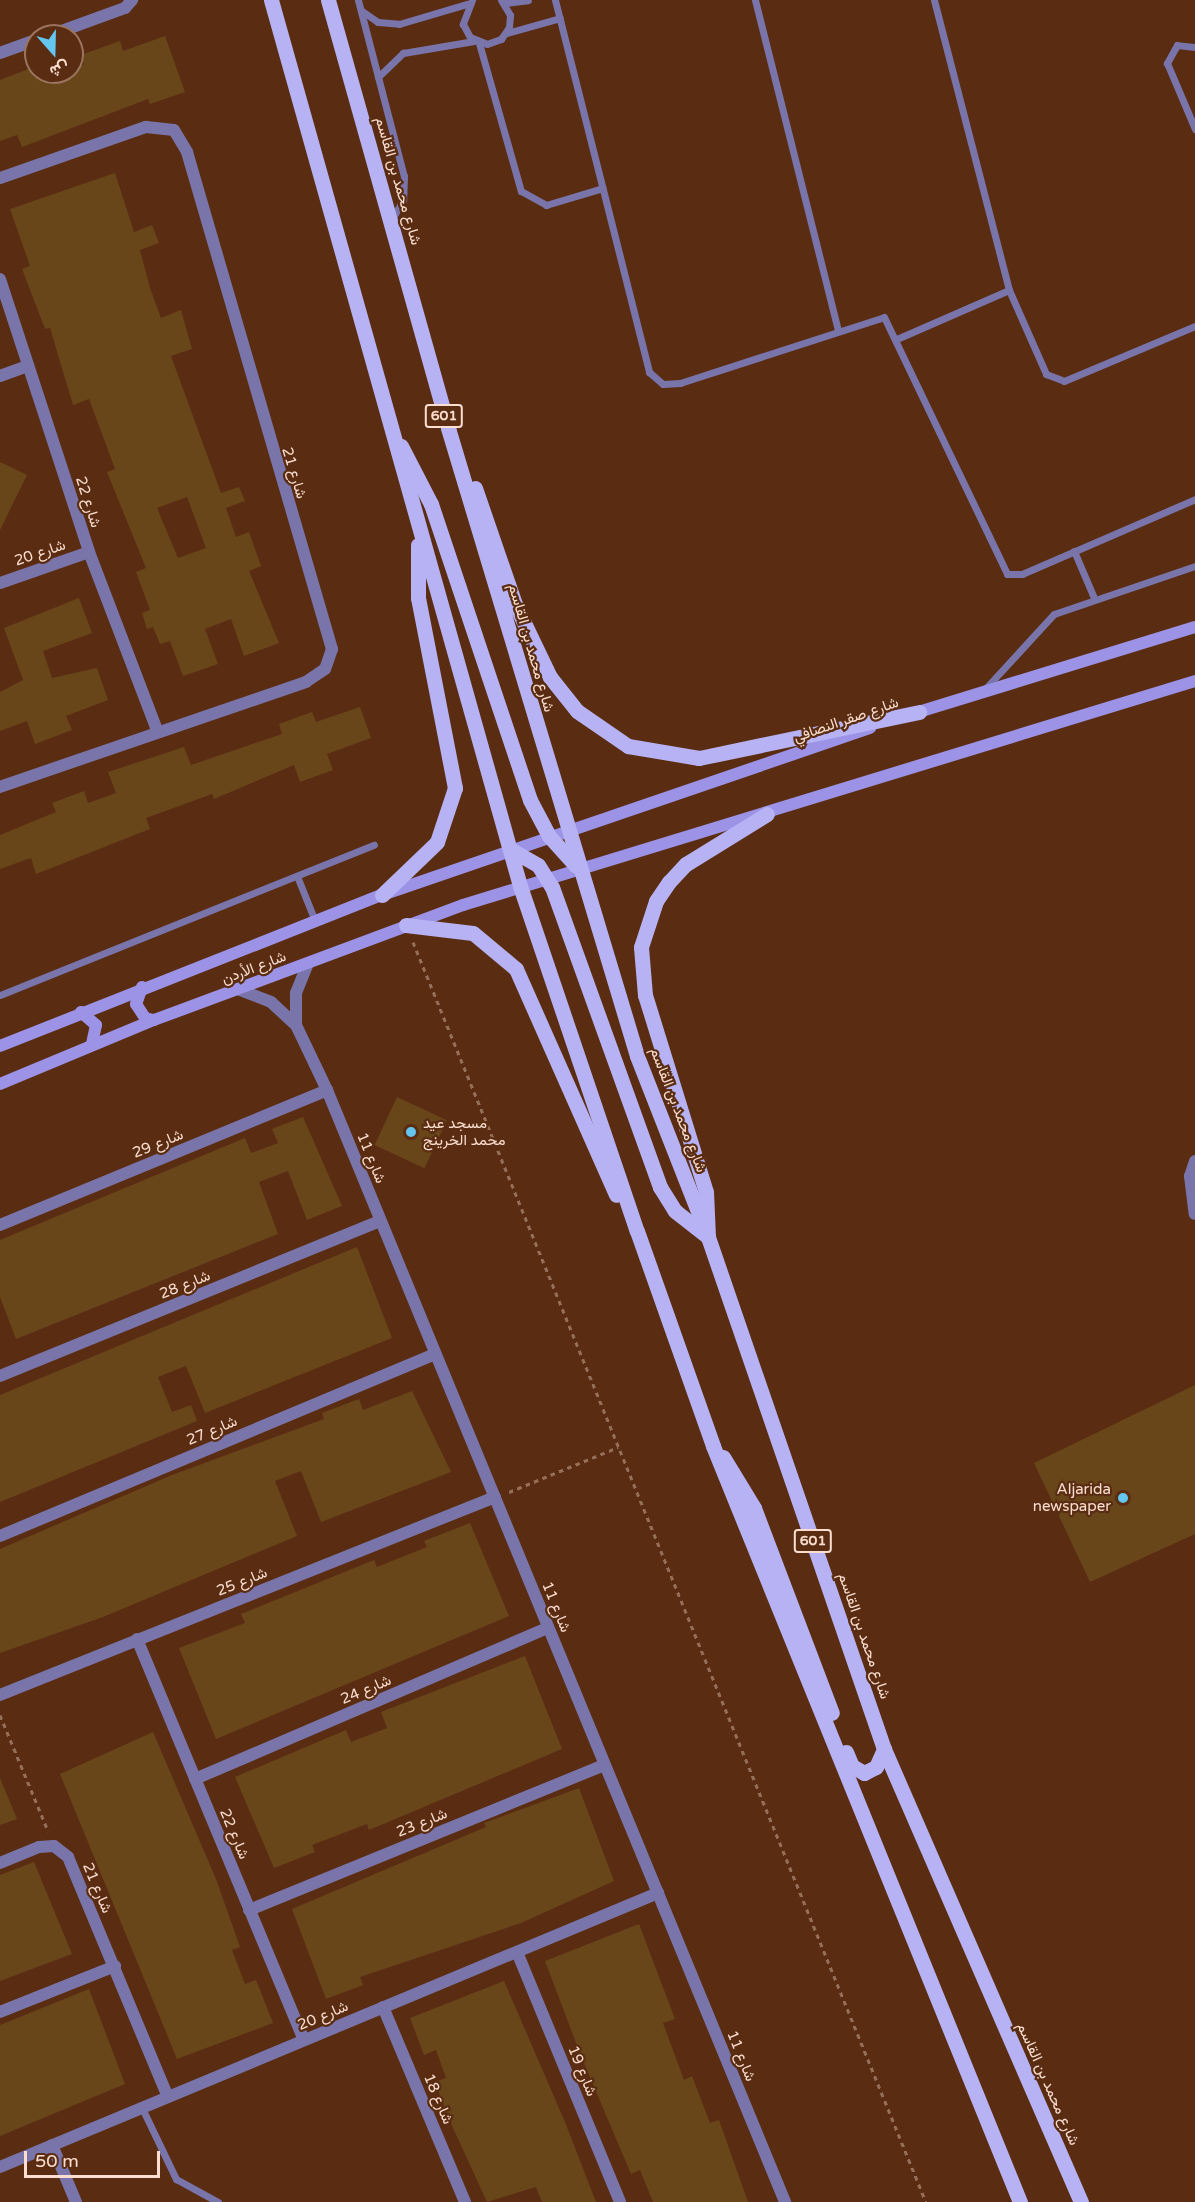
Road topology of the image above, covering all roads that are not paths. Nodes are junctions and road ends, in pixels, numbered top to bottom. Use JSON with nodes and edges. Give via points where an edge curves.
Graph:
{"nodes":[{"id":1,"x":132,"y":0,"type":"edge"},
{"id":2,"x":271,"y":0,"type":"edge"},
{"id":3,"x":328,"y":0,"type":"edge"},
{"id":4,"x":358,"y":0,"type":"edge"},
{"id":5,"x":528,"y":0,"type":"edge"},
{"id":6,"x":555,"y":0,"type":"edge"},
{"id":7,"x":755,"y":0,"type":"edge"},
{"id":8,"x":934,"y":0,"type":"edge"},
{"id":9,"x":471,"y":1,"type":"edge"},
{"id":10,"x":503,"y":2,"type":"edge"},
{"id":11,"x":360,"y":9,"type":"junction"},
{"id":12,"x":560,"y":18,"type":"junction"},
{"id":13,"x":81,"y":24,"type":"edge"},
{"id":14,"x":507,"y":33,"type":"junction"},
{"id":15,"x":478,"y":42,"type":"junction"},
{"id":16,"x":24,"y":44,"type":"edge"},
{"id":17,"x":1195,"y":47,"type":"edge"},
{"id":18,"x":0,"y":53,"type":"edge"},
{"id":19,"x":378,"y":77,"type":"junction"},
{"id":20,"x":1195,"y":129,"type":"edge"},
{"id":21,"x":0,"y":178,"type":"edge"},
{"id":22,"x":603,"y":188,"type":"junction"},
{"id":23,"x":391,"y":221,"type":"junction"},
{"id":24,"x":0,"y":279,"type":"edge"},
{"id":25,"x":1009,"y":290,"type":"junction"},
{"id":26,"x":1195,"y":326,"type":"edge"},
{"id":27,"x":838,"y":330,"type":"junction"},
{"id":28,"x":899,"y":338,"type":"junction"},
{"id":29,"x":28,"y":366,"type":"junction"},
{"id":30,"x":0,"y":376,"type":"edge"},
{"id":31,"x":448,"y":428,"type":"junction"},
{"id":32,"x":396,"y":439,"type":"junction"},
{"id":33,"x":1195,"y":499,"type":"edge"},
{"id":34,"x":419,"y":536,"type":"junction"},
{"id":35,"x":1074,"y":551,"type":"junction"},
{"id":36,"x":89,"y":552,"type":"junction"},
{"id":37,"x":1195,"y":566,"type":"edge"},
{"id":38,"x":0,"y":583,"type":"edge"},
{"id":39,"x":1094,"y":598,"type":"junction"},
{"id":40,"x":1195,"y":627,"type":"edge"},
{"id":41,"x":1195,"y":681,"type":"edge"},
{"id":42,"x":981,"y":692,"type":"junction"},
{"id":43,"x":919,"y":712,"type":"junction"},
{"id":44,"x":157,"y":730,"type":"junction"},
{"id":45,"x":0,"y":787,"type":"edge"},
{"id":46,"x":767,"y":813,"type":"junction"},
{"id":47,"x":566,"y":830,"type":"junction"},
{"id":48,"x":549,"y":836,"type":"junction"},
{"id":49,"x":374,"y":844,"type":"dead end"},
{"id":50,"x":510,"y":849,"type":"junction"},
{"id":51,"x":578,"y":868,"type":"junction"},
{"id":52,"x":297,"y":876,"type":"junction"},
{"id":53,"x":547,"y":877,"type":"junction"},
{"id":54,"x":520,"y":886,"type":"junction"},
{"id":55,"x":382,"y":895,"type":"junction"},
{"id":56,"x":315,"y":921,"type":"junction"},
{"id":57,"x":406,"y":925,"type":"junction"},
{"id":58,"x":308,"y":963,"type":"junction"},
{"id":59,"x":142,"y":987,"type":"junction"},
{"id":60,"x":240,"y":990,"type":"junction"},
{"id":61,"x":0,"y":995,"type":"edge"},
{"id":62,"x":81,"y":1012,"type":"junction"},
{"id":63,"x":154,"y":1020,"type":"junction"},
{"id":64,"x":296,"y":1025,"type":"junction"},
{"id":65,"x":92,"y":1044,"type":"junction"},
{"id":66,"x":0,"y":1046,"type":"edge"},
{"id":67,"x":0,"y":1084,"type":"edge"},
{"id":68,"x":327,"y":1090,"type":"junction"},
{"id":69,"x":1195,"y":1161,"type":"edge"},
{"id":70,"x":1195,"y":1215,"type":"edge"},
{"id":71,"x":380,"y":1221,"type":"junction"},
{"id":72,"x":0,"y":1225,"type":"edge"},
{"id":73,"x":637,"y":1231,"type":"junction"},
{"id":74,"x":708,"y":1237,"type":"junction"},
{"id":75,"x":436,"y":1354,"type":"junction"},
{"id":76,"x":0,"y":1377,"type":"edge"},
{"id":77,"x":713,"y":1446,"type":"junction"},
{"id":78,"x":495,"y":1497,"type":"junction"},
{"id":79,"x":0,"y":1536,"type":"edge"},
{"id":80,"x":549,"y":1628,"type":"junction"},
{"id":81,"x":137,"y":1639,"type":"junction"},
{"id":82,"x":0,"y":1695,"type":"edge"},
{"id":83,"x":884,"y":1749,"type":"junction"},
{"id":84,"x":605,"y":1765,"type":"junction"},
{"id":85,"x":195,"y":1779,"type":"junction"},
{"id":86,"x":0,"y":1863,"type":"edge"},
{"id":87,"x":658,"y":1893,"type":"junction"},
{"id":88,"x":249,"y":1910,"type":"junction"},
{"id":89,"x":517,"y":1952,"type":"junction"},
{"id":90,"x":115,"y":1966,"type":"junction"},
{"id":91,"x":977,"y":1969,"type":"junction"},
{"id":92,"x":383,"y":2007,"type":"junction"},
{"id":93,"x":0,"y":2012,"type":"edge"},
{"id":94,"x":304,"y":2040,"type":"junction"},
{"id":95,"x":168,"y":2097,"type":"junction"},
{"id":96,"x":142,"y":2108,"type":"junction"},
{"id":97,"x":52,"y":2145,"type":"junction"},
{"id":98,"x":0,"y":2167,"type":"edge"},
{"id":99,"x":76,"y":2202,"type":"edge"},
{"id":100,"x":218,"y":2202,"type":"edge"},
{"id":101,"x":465,"y":2202,"type":"edge"},
{"id":102,"x":620,"y":2202,"type":"edge"},
{"id":103,"x":785,"y":2202,"type":"edge"},
{"id":104,"x":1018,"y":2202,"type":"edge"},
{"id":105,"x":1081,"y":2202,"type":"edge"},
{"id":106,"x":1089,"y":2202,"type":"edge"}],
"edges":[{"from":1,"to":13,"type":"street","via":[[125,8]]},
{"from":2,"to":32,"type":"main road"},
{"from":3,"to":23,"type":"main road","name":"شارع محمد بن القاسم","number":"601"},
{"from":4,"to":11,"type":"lane"},
{"from":5,"to":10,"type":"lane"},
{"from":6,"to":12,"type":"lane"},
{"from":7,"to":27,"type":"lane"},
{"from":8,"to":25,"type":"lane"},
{"from":9,"to":11,"type":"lane","via":[[441,15],[388,24]]},
{"from":9,"to":15,"type":"lane","via":[[463,24]]},
{"from":10,"to":14,"type":"lane","via":[[510,15]]},
{"from":11,"to":19,"type":"lane"},
{"from":12,"to":14,"type":"lane"},
{"from":12,"to":22,"type":"lane"},
{"from":14,"to":15,"type":"lane","via":[[495,42]]},
{"from":15,"to":19,"type":"lane","via":[[450,41],[403,53]]},
{"from":15,"to":22,"type":"lane","via":[[521,191],[546,205]]},
{"from":16,"to":18,"type":"street"},
{"from":17,"to":20,"type":"lane","via":[[1177,45],[1167,63]]},
{"from":19,"to":23,"type":"lane","via":[[405,184]]},
{"from":21,"to":44,"type":"street","name":"شارع 21","via":[[146,127],[174,130],[187,152],[332,649],[325,669],[306,682]]},
{"from":22,"to":27,"type":"lane","via":[[650,372],[663,384],[680,383]]},
{"from":23,"to":31,"type":"main road","name":"شارع محمد بن القاسم","number":"601"},
{"from":24,"to":29,"type":"street","name":"شارع 22"},
{"from":25,"to":26,"type":"lane","via":[[1046,374],[1054,382]]},
{"from":25,"to":28,"type":"lane"},
{"from":27,"to":28,"type":"lane","via":[[884,317]]},
{"from":28,"to":35,"type":"lane","via":[[1000,568],[1007,574],[1022,574]]},
{"from":29,"to":30,"type":"street"},
{"from":29,"to":36,"type":"street","name":"شارع 22"},
{"from":31,"to":43,"type":"main road","via":[[541,661],[577,711],[611,736],[651,753],[699,758]]},
{"from":31,"to":47,"type":"main road","name":"شارع محمد بن القاسم","number":"601"},
{"from":32,"to":34,"type":"main road"},
{"from":32,"to":48,"type":"main road","via":[[423,481],[530,800]]},
{"from":33,"to":35,"type":"lane"},
{"from":34,"to":50,"type":"main road"},
{"from":34,"to":55,"type":"main road","via":[[418,598],[455,788],[437,842]]},
{"from":35,"to":39,"type":"lane"},
{"from":36,"to":38,"type":"street","name":"شارع 20"},
{"from":36,"to":44,"type":"street","name":"شارع 22"},
{"from":37,"to":39,"type":"lane"},
{"from":39,"to":42,"type":"lane","via":[[1054,614]]},
{"from":40,"to":42,"type":"main road","name":"شارع صقر النصافي"},
{"from":41,"to":46,"type":"main road"},
{"from":42,"to":43,"type":"main road","name":"شارع صقر النصافي"},
{"from":43,"to":47,"type":"main road","name":"شارع صقر النصافي"},
{"from":44,"to":45,"type":"street","name":"شارع 21"},
{"from":46,"to":51,"type":"main road"},
{"from":46,"to":74,"type":"main road","via":[[686,864],[669,882],[649,916],[641,947],[645,995],[706,1192]]},
{"from":47,"to":48,"type":"main road","name":"شارع صقر النصافي"},
{"from":47,"to":51,"type":"main road","name":"شارع محمد بن القاسم","number":"601"},
{"from":48,"to":50,"type":"main road","name":"شارع صقر النصافي"},
{"from":48,"to":51,"type":"main road"},
{"from":49,"to":52,"type":"lane"},
{"from":50,"to":53,"type":"main road","via":[[525,854]]},
{"from":50,"to":54,"type":"main road"},
{"from":50,"to":55,"type":"main road","name":"شارع الأردن"},
{"from":51,"to":53,"type":"main road"},
{"from":51,"to":74,"type":"main road","name":"شارع محمد بن القاسم","number":"601","via":[[637,1056]]},
{"from":52,"to":56,"type":"lane"},
{"from":52,"to":61,"type":"lane"},
{"from":53,"to":54,"type":"main road"},
{"from":53,"to":74,"type":"main road","via":[[660,1187],[675,1211]]},
{"from":54,"to":57,"type":"main road","name":"شارع الأردن"},
{"from":54,"to":73,"type":"main road"},
{"from":55,"to":56,"type":"main road","name":"شارع الأردن"},
{"from":56,"to":59,"type":"main road","name":"شارع الأردن"},
{"from":57,"to":58,"type":"main road","name":"شارع الأردن"},
{"from":57,"to":73,"type":"main road","via":[[473,933],[516,969]]},
{"from":58,"to":60,"type":"main road","name":"شارع الأردن"},
{"from":58,"to":64,"type":"street","name":"شارع 11","via":[[296,993]]},
{"from":59,"to":62,"type":"main road","name":"شارع الأردن"},
{"from":59,"to":63,"type":"main road","via":[[136,1004],[139,1012]]},
{"from":60,"to":63,"type":"main road","name":"شارع الأردن"},
{"from":60,"to":64,"type":"street","name":"شارع 11","via":[[272,1002]]},
{"from":62,"to":65,"type":"main road","via":[[96,1025]]},
{"from":62,"to":66,"type":"main road","name":"شارع الأردن"},
{"from":63,"to":65,"type":"main road","name":"شارع الأردن"},
{"from":64,"to":68,"type":"street","name":"شارع 11"},
{"from":65,"to":67,"type":"main road","name":"شارع الأردن"},
{"from":68,"to":71,"type":"street","name":"شارع 11"},
{"from":68,"to":72,"type":"street","name":"شارع 29"},
{"from":69,"to":70,"type":"street","via":[[1190,1176]]},
{"from":71,"to":75,"type":"street","name":"شارع 11"},
{"from":71,"to":76,"type":"street","name":"شارع 28"},
{"from":73,"to":77,"type":"main road"},
{"from":74,"to":83,"type":"main road","name":"شارع محمد بن القاسم","number":"601"},
{"from":75,"to":78,"type":"street","name":"شارع 11"},
{"from":75,"to":79,"type":"street","name":"شارع 27"},
{"from":77,"to":83,"type":"main road","via":[[754,1508],[852,1767],[871,1772]]},
{"from":77,"to":104,"type":"main road"},
{"from":78,"to":80,"type":"street","name":"شارع 11"},
{"from":78,"to":81,"type":"street","name":"شارع 25"},
{"from":80,"to":84,"type":"street","name":"شارع 11"},
{"from":80,"to":85,"type":"street","name":"شارع 24"},
{"from":81,"to":82,"type":"street","name":"شارع 25"},
{"from":81,"to":85,"type":"street","name":"شارع 22"},
{"from":83,"to":91,"type":"main road","name":"شارع محمد بن القاسم","number":"601"},
{"from":84,"to":87,"type":"street","name":"شارع 11"},
{"from":84,"to":88,"type":"street","name":"شارع 23"},
{"from":85,"to":88,"type":"street","name":"شارع 22"},
{"from":86,"to":90,"type":"street","name":"شارع 21","via":[[54,1846],[68,1857]]},
{"from":87,"to":89,"type":"street","name":"شارع 20"},
{"from":87,"to":103,"type":"street","name":"شارع 11"},
{"from":88,"to":94,"type":"street","name":"شارع 22"},
{"from":89,"to":92,"type":"street","name":"شارع 20"},
{"from":89,"to":102,"type":"street","name":"شارع 19"},
{"from":90,"to":93,"type":"street"},
{"from":90,"to":95,"type":"street","name":"شارع 21"},
{"from":91,"to":105,"type":"main road","name":"شارع محمد بن القاسم","number":"601"},
{"from":91,"to":106,"type":"street"},
{"from":92,"to":94,"type":"street","name":"شارع 20"},
{"from":92,"to":101,"type":"street","name":"شارع 18"},
{"from":94,"to":95,"type":"street","name":"شارع 20"},
{"from":95,"to":96,"type":"street","name":"شارع 20"},
{"from":96,"to":97,"type":"street","name":"شارع 20"},
{"from":96,"to":100,"type":"lane","via":[[176,2179]]},
{"from":97,"to":98,"type":"street","name":"شارع 20"},
{"from":97,"to":99,"type":"street"}]}
